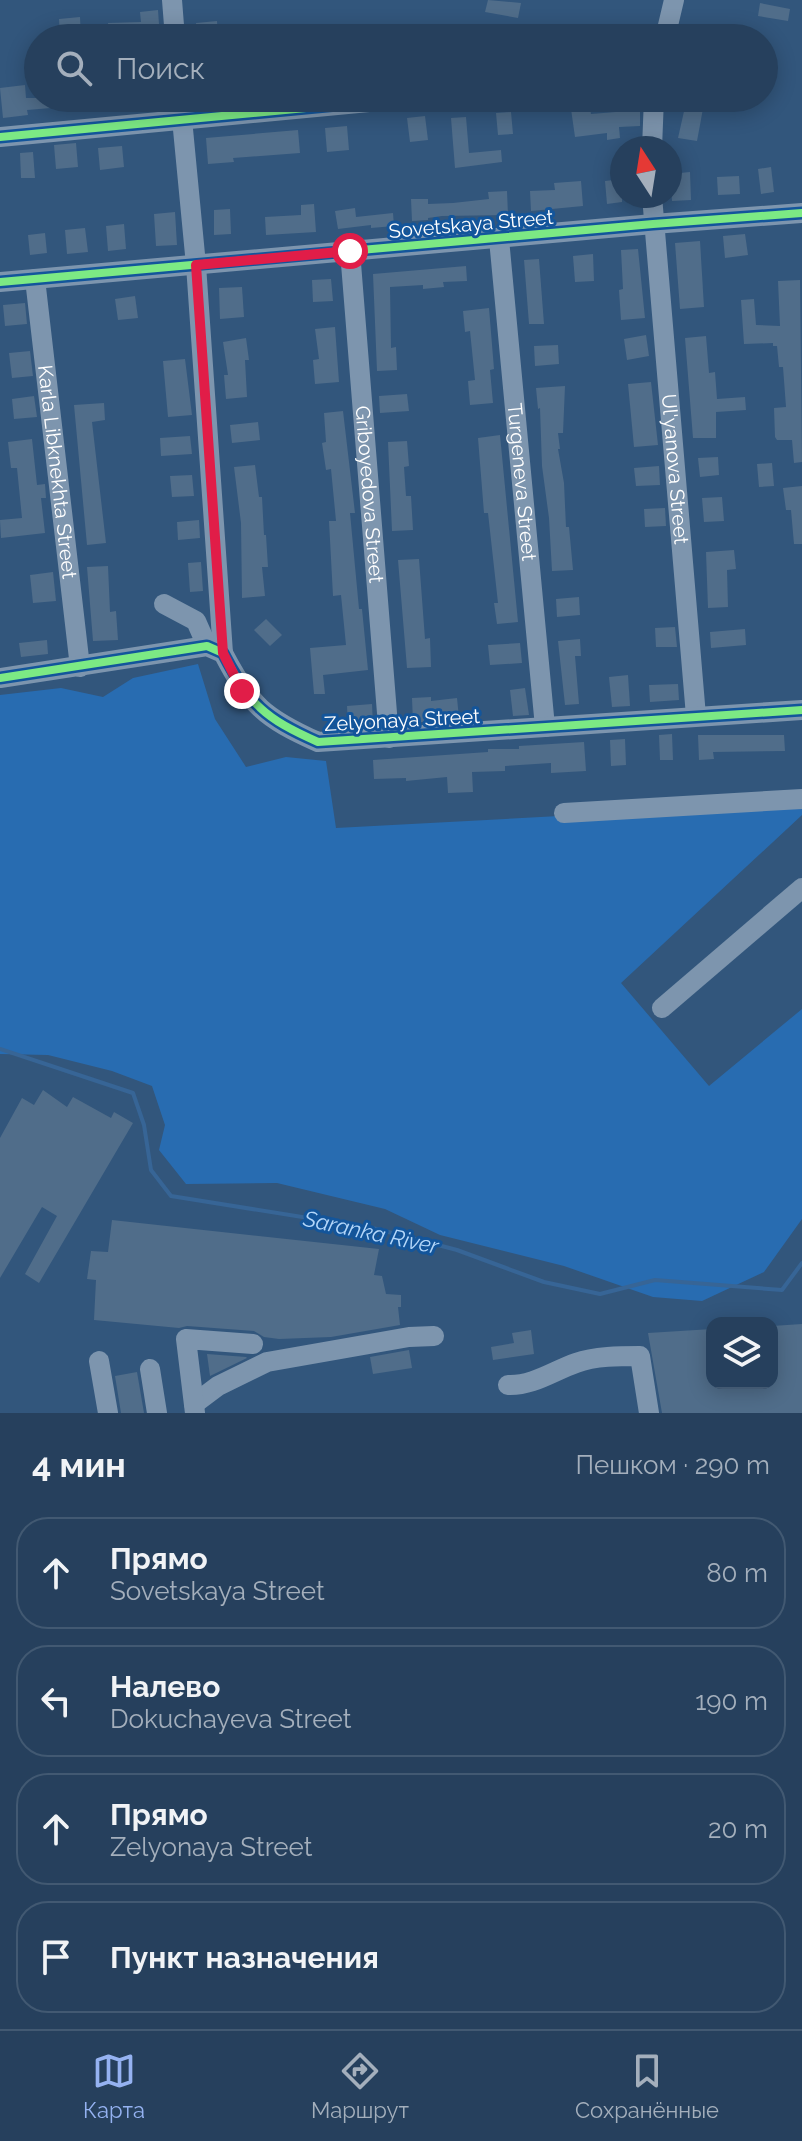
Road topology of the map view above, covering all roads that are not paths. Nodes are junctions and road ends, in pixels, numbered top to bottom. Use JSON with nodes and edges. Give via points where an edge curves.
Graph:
{"nodes":[{"id":1,"x":172,"y":0,"type":"edge"},
{"id":2,"x":674,"y":0,"type":"edge"},
{"id":3,"x":174,"y":24,"type":"edge"},
{"id":4,"x":668,"y":24,"type":"edge"},
{"id":5,"x":181,"y":112,"type":"edge"},
{"id":6,"x":272,"y":112,"type":"edge"},
{"id":7,"x":653,"y":112,"type":"edge"},
{"id":8,"x":182,"y":121,"type":"junction"},
{"id":9,"x":652,"y":136,"type":"edge"},
{"id":10,"x":0,"y":137,"type":"edge"},
{"id":11,"x":652,"y":208,"type":"edge"},
{"id":12,"x":802,"y":213,"type":"edge"},
{"id":13,"x":653,"y":224,"type":"junction"},
{"id":14,"x":802,"y":224,"type":"edge"},
{"id":15,"x":499,"y":239,"type":"junction"},
{"id":16,"x":350,"y":251,"type":"junction"},
{"id":17,"x":196,"y":265,"type":"junction"},
{"id":18,"x":35,"y":279,"type":"junction"},
{"id":19,"x":0,"y":282,"type":"edge"},
{"id":20,"x":164,"y":604,"type":"dead end"},
{"id":21,"x":215,"y":650,"type":"junction"},
{"id":22,"x":80,"y":667,"type":"junction"},
{"id":23,"x":0,"y":678,"type":"edge"},
{"id":24,"x":802,"y":710,"type":"edge"},
{"id":25,"x":696,"y":716,"type":"junction"},
{"id":26,"x":545,"y":727,"type":"junction"},
{"id":27,"x":389,"y":738,"type":"junction"},
{"id":28,"x":802,"y":799,"type":"edge"},
{"id":29,"x":564,"y":813,"type":"dead end"},
{"id":30,"x":802,"y":888,"type":"edge"},
{"id":31,"x":662,"y":1008,"type":"dead end"},
{"id":32,"x":434,"y":1336,"type":"dead end"},
{"id":33,"x":253,"y":1344,"type":"dead end"},
{"id":34,"x":99,"y":1361,"type":"dead end"},
{"id":35,"x":150,"y":1369,"type":"dead end"},
{"id":36,"x":508,"y":1385,"type":"dead end"},
{"id":37,"x":194,"y":1409,"type":"edge"},
{"id":38,"x":108,"y":1413,"type":"edge"},
{"id":39,"x":157,"y":1413,"type":"edge"},
{"id":40,"x":649,"y":1413,"type":"edge"}],
"edges":[{"from":1,"to":3,"type":"street"},
{"from":2,"to":4,"type":"street"},
{"from":5,"to":8,"type":"street"},
{"from":6,"to":8,"type":"street"},
{"from":7,"to":9,"type":"street"},
{"from":8,"to":10,"type":"street"},
{"from":8,"to":17,"type":"street"},
{"from":11,"to":13,"type":"street","name":"Ul'yanova Street"},
{"from":12,"to":13,"type":"street","name":"Sovetskaya Street"},
{"from":12,"to":14,"type":"street"},
{"from":13,"to":15,"type":"street","name":"Sovetskaya Street"},
{"from":13,"to":25,"type":"street","name":"Ul'yanova Street"},
{"from":15,"to":16,"type":"street","name":"Sovetskaya Street"},
{"from":15,"to":26,"type":"street","name":"Turgeneva Street"},
{"from":16,"to":17,"type":"street","name":"Sovetskaya Street"},
{"from":16,"to":27,"type":"street","name":"Griboyedova Street"},
{"from":17,"to":18,"type":"street","name":"Sovetskaya Street"},
{"from":17,"to":21,"type":"street"},
{"from":18,"to":19,"type":"street","name":"Sovetskaya Street"},
{"from":18,"to":22,"type":"street","name":"Karla Libknekhta Street"},
{"from":20,"to":21,"type":"street","via":[[196,621]]},
{"from":21,"to":22,"type":"street"},
{"from":21,"to":27,"type":"street","name":"Zelyonaya Street","via":[[242,691],[278,725],[318,742]]},
{"from":22,"to":23,"type":"street"},
{"from":24,"to":25,"type":"street","name":"Zelyonaya Street"},
{"from":25,"to":26,"type":"street","name":"Zelyonaya Street"},
{"from":26,"to":27,"type":"street","name":"Zelyonaya Street"},
{"from":28,"to":29,"type":"street"},
{"from":30,"to":31,"type":"street"},
{"from":32,"to":37,"type":"street","via":[[267,1362],[218,1386]]},
{"from":33,"to":37,"type":"street","via":[[186,1339]]},
{"from":34,"to":38,"type":"street"},
{"from":35,"to":39,"type":"street"},
{"from":36,"to":40,"type":"street","via":[[578,1362],[640,1356]]}]}
